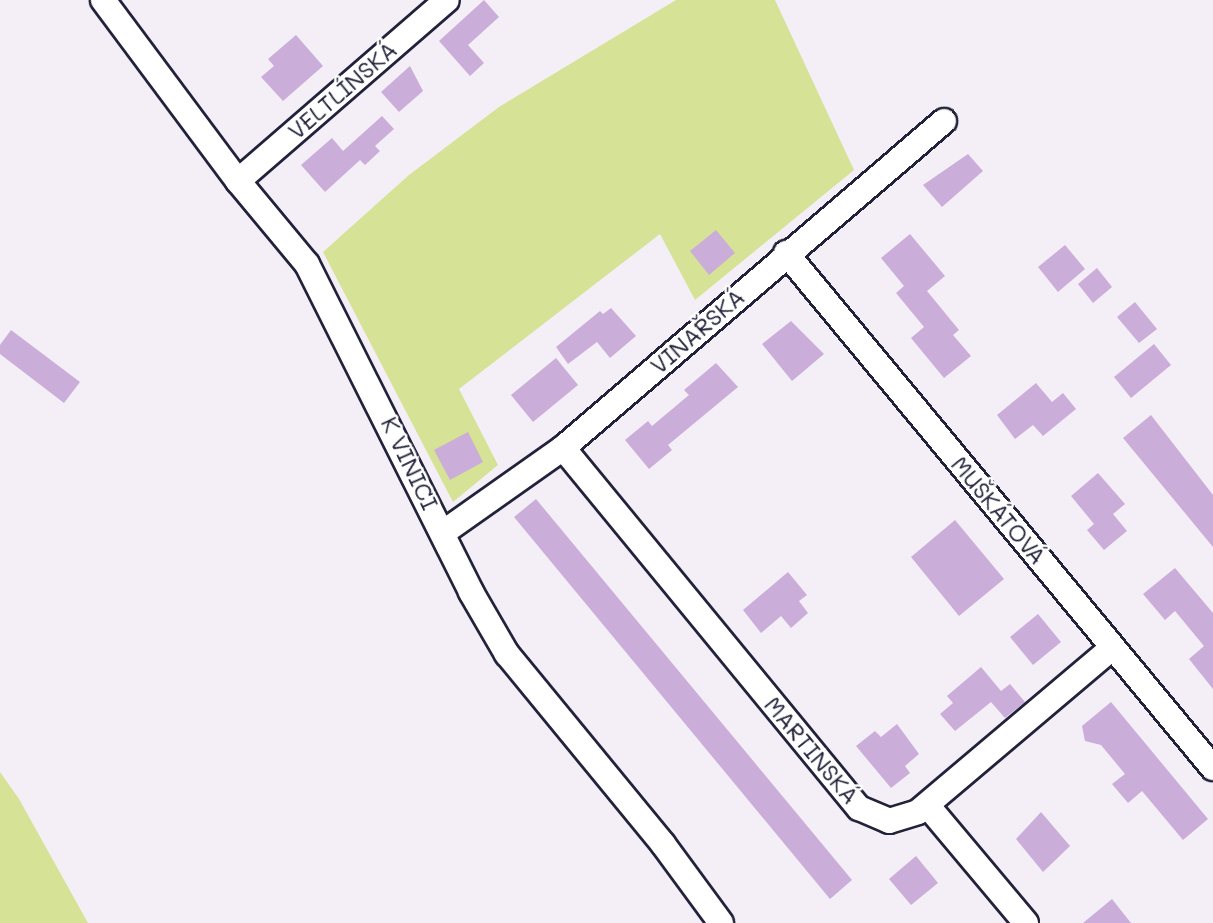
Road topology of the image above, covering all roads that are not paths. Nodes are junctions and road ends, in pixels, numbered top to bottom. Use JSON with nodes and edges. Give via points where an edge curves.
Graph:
{"nodes":[{"id":1,"x":103,"y":0,"type":"edge"},
{"id":2,"x":447,"y":0,"type":"edge"},
{"id":3,"x":944,"y":121,"type":"dead end"},
{"id":4,"x":238,"y":181,"type":"junction"},
{"id":5,"x":786,"y":253,"type":"junction"},
{"id":6,"x":563,"y":448,"type":"junction"},
{"id":7,"x":444,"y":532,"type":"junction"},
{"id":8,"x":1113,"y":647,"type":"junction"},
{"id":9,"x":1213,"y":768,"type":"edge"},
{"id":10,"x":927,"y":805,"type":"junction"},
{"id":11,"x":721,"y":923,"type":"edge"},
{"id":12,"x":1026,"y":923,"type":"edge"}],
"edges":[{"from":1,"to":4,"type":"street","name":"K VINICI"},
{"from":2,"to":4,"type":"street","name":"VELTLÍNSKÁ"},
{"from":3,"to":5,"type":"street","name":"VINAŘSKÁ"},
{"from":4,"to":7,"type":"street","name":"K VINICI","via":[[307,264]]},
{"from":5,"to":6,"type":"street","name":"VINAŘSKÁ"},
{"from":5,"to":8,"type":"street","name":"MUŠKÁTOVÁ"},
{"from":6,"to":7,"type":"street","name":"VINAŘSKÁ"},
{"from":6,"to":10,"type":"street","name":"MARTINSKÁ","via":[[859,808],[889,821]]},
{"from":7,"to":11,"type":"street","name":"K VINICI","via":[[507,654],[663,844]]},
{"from":8,"to":9,"type":"street","name":"MUŠKÁTOVÁ"},
{"from":8,"to":10,"type":"street","name":"MARTINSKÁ"},
{"from":10,"to":12,"type":"street"}]}
